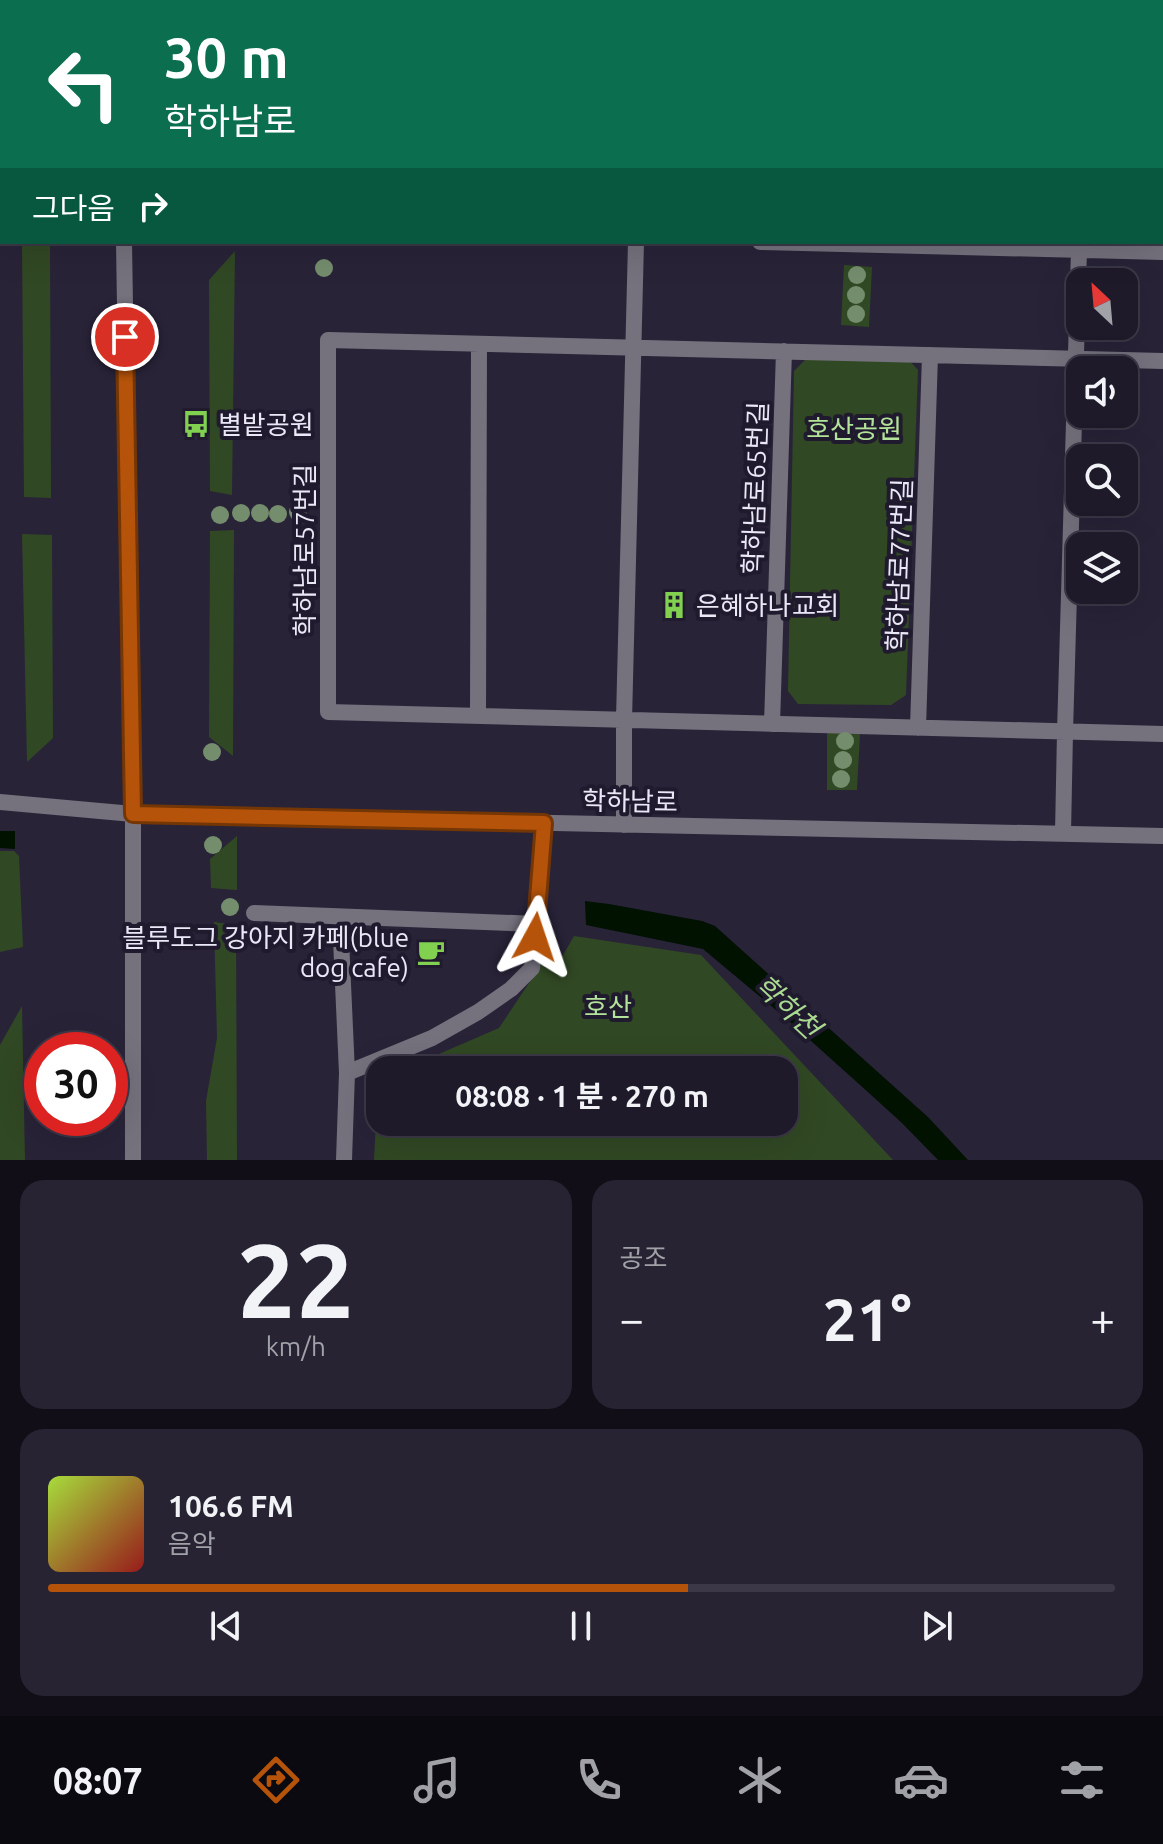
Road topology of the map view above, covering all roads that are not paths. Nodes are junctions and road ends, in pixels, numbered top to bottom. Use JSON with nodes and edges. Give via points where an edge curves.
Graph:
{"nodes":[{"id":1,"x":124,"y":244,"type":"edge"},
{"id":2,"x":636,"y":244,"type":"edge"},
{"id":3,"x":840,"y":244,"type":"edge"},
{"id":4,"x":1079,"y":250,"type":"junction"},
{"id":5,"x":1163,"y":252,"type":"edge"},
{"id":6,"x":479,"y":344,"type":"junction"},
{"id":7,"x":634,"y":347,"type":"junction"},
{"id":8,"x":784,"y":351,"type":"junction"},
{"id":9,"x":930,"y":355,"type":"junction"},
{"id":10,"x":1076,"y":356,"type":"edge"},
{"id":11,"x":1066,"y":359,"type":"edge"},
{"id":12,"x":1138,"y":360,"type":"edge"},
{"id":13,"x":1163,"y":361,"type":"edge"},
{"id":14,"x":1074,"y":428,"type":"edge"},
{"id":15,"x":478,"y":716,"type":"junction"},
{"id":16,"x":624,"y":720,"type":"junction"},
{"id":17,"x":772,"y":724,"type":"junction"},
{"id":18,"x":918,"y":728,"type":"junction"},
{"id":19,"x":1065,"y":732,"type":"junction"},
{"id":20,"x":1163,"y":734,"type":"edge"},
{"id":21,"x":0,"y":802,"type":"edge"},
{"id":22,"x":133,"y":814,"type":"junction"},
{"id":23,"x":544,"y":823,"type":"junction"},
{"id":24,"x":624,"y":825,"type":"junction"},
{"id":25,"x":1063,"y":834,"type":"junction"},
{"id":26,"x":1163,"y":836,"type":"edge"},
{"id":27,"x":254,"y":913,"type":"dead end"},
{"id":28,"x":340,"y":917,"type":"junction"},
{"id":29,"x":537,"y":924,"type":"junction"},
{"id":30,"x":347,"y":1073,"type":"junction"},
{"id":31,"x":133,"y":1160,"type":"edge"},
{"id":32,"x":344,"y":1160,"type":"edge"}],
"edges":[{"from":1,"to":22,"type":"street"},
{"from":2,"to":7,"type":"street"},
{"from":3,"to":4,"type":"street"},
{"from":4,"to":5,"type":"street"},
{"from":4,"to":10,"type":"street"},
{"from":6,"to":7,"type":"street"},
{"from":6,"to":15,"type":"street"},
{"from":6,"to":15,"type":"street","name":"학하남로57번길","via":[[328,340],[328,712]]},
{"from":7,"to":8,"type":"street"},
{"from":7,"to":16,"type":"street"},
{"from":8,"to":9,"type":"street"},
{"from":8,"to":17,"type":"street","name":"학하남로65번길"},
{"from":9,"to":11,"type":"street"},
{"from":9,"to":18,"type":"street","name":"학하남로77번길"},
{"from":12,"to":13,"type":"street"},
{"from":14,"to":19,"type":"street"},
{"from":15,"to":16,"type":"street"},
{"from":16,"to":17,"type":"street"},
{"from":16,"to":24,"type":"street"},
{"from":17,"to":18,"type":"street"},
{"from":18,"to":19,"type":"street"},
{"from":19,"to":20,"type":"street"},
{"from":19,"to":25,"type":"street"},
{"from":21,"to":22,"type":"street","name":"학하남로"},
{"from":22,"to":23,"type":"street","name":"학하남로"},
{"from":22,"to":31,"type":"street"},
{"from":23,"to":24,"type":"street","name":"학하남로"},
{"from":23,"to":29,"type":"street"},
{"from":24,"to":25,"type":"street","name":"학하남로"},
{"from":25,"to":26,"type":"street","name":"학하남로"},
{"from":27,"to":28,"type":"street"},
{"from":28,"to":29,"type":"street"},
{"from":28,"to":30,"type":"street"},
{"from":29,"to":30,"type":"street","via":[[532,968],[511,989],[432,1038]]},
{"from":30,"to":32,"type":"street"}]}
